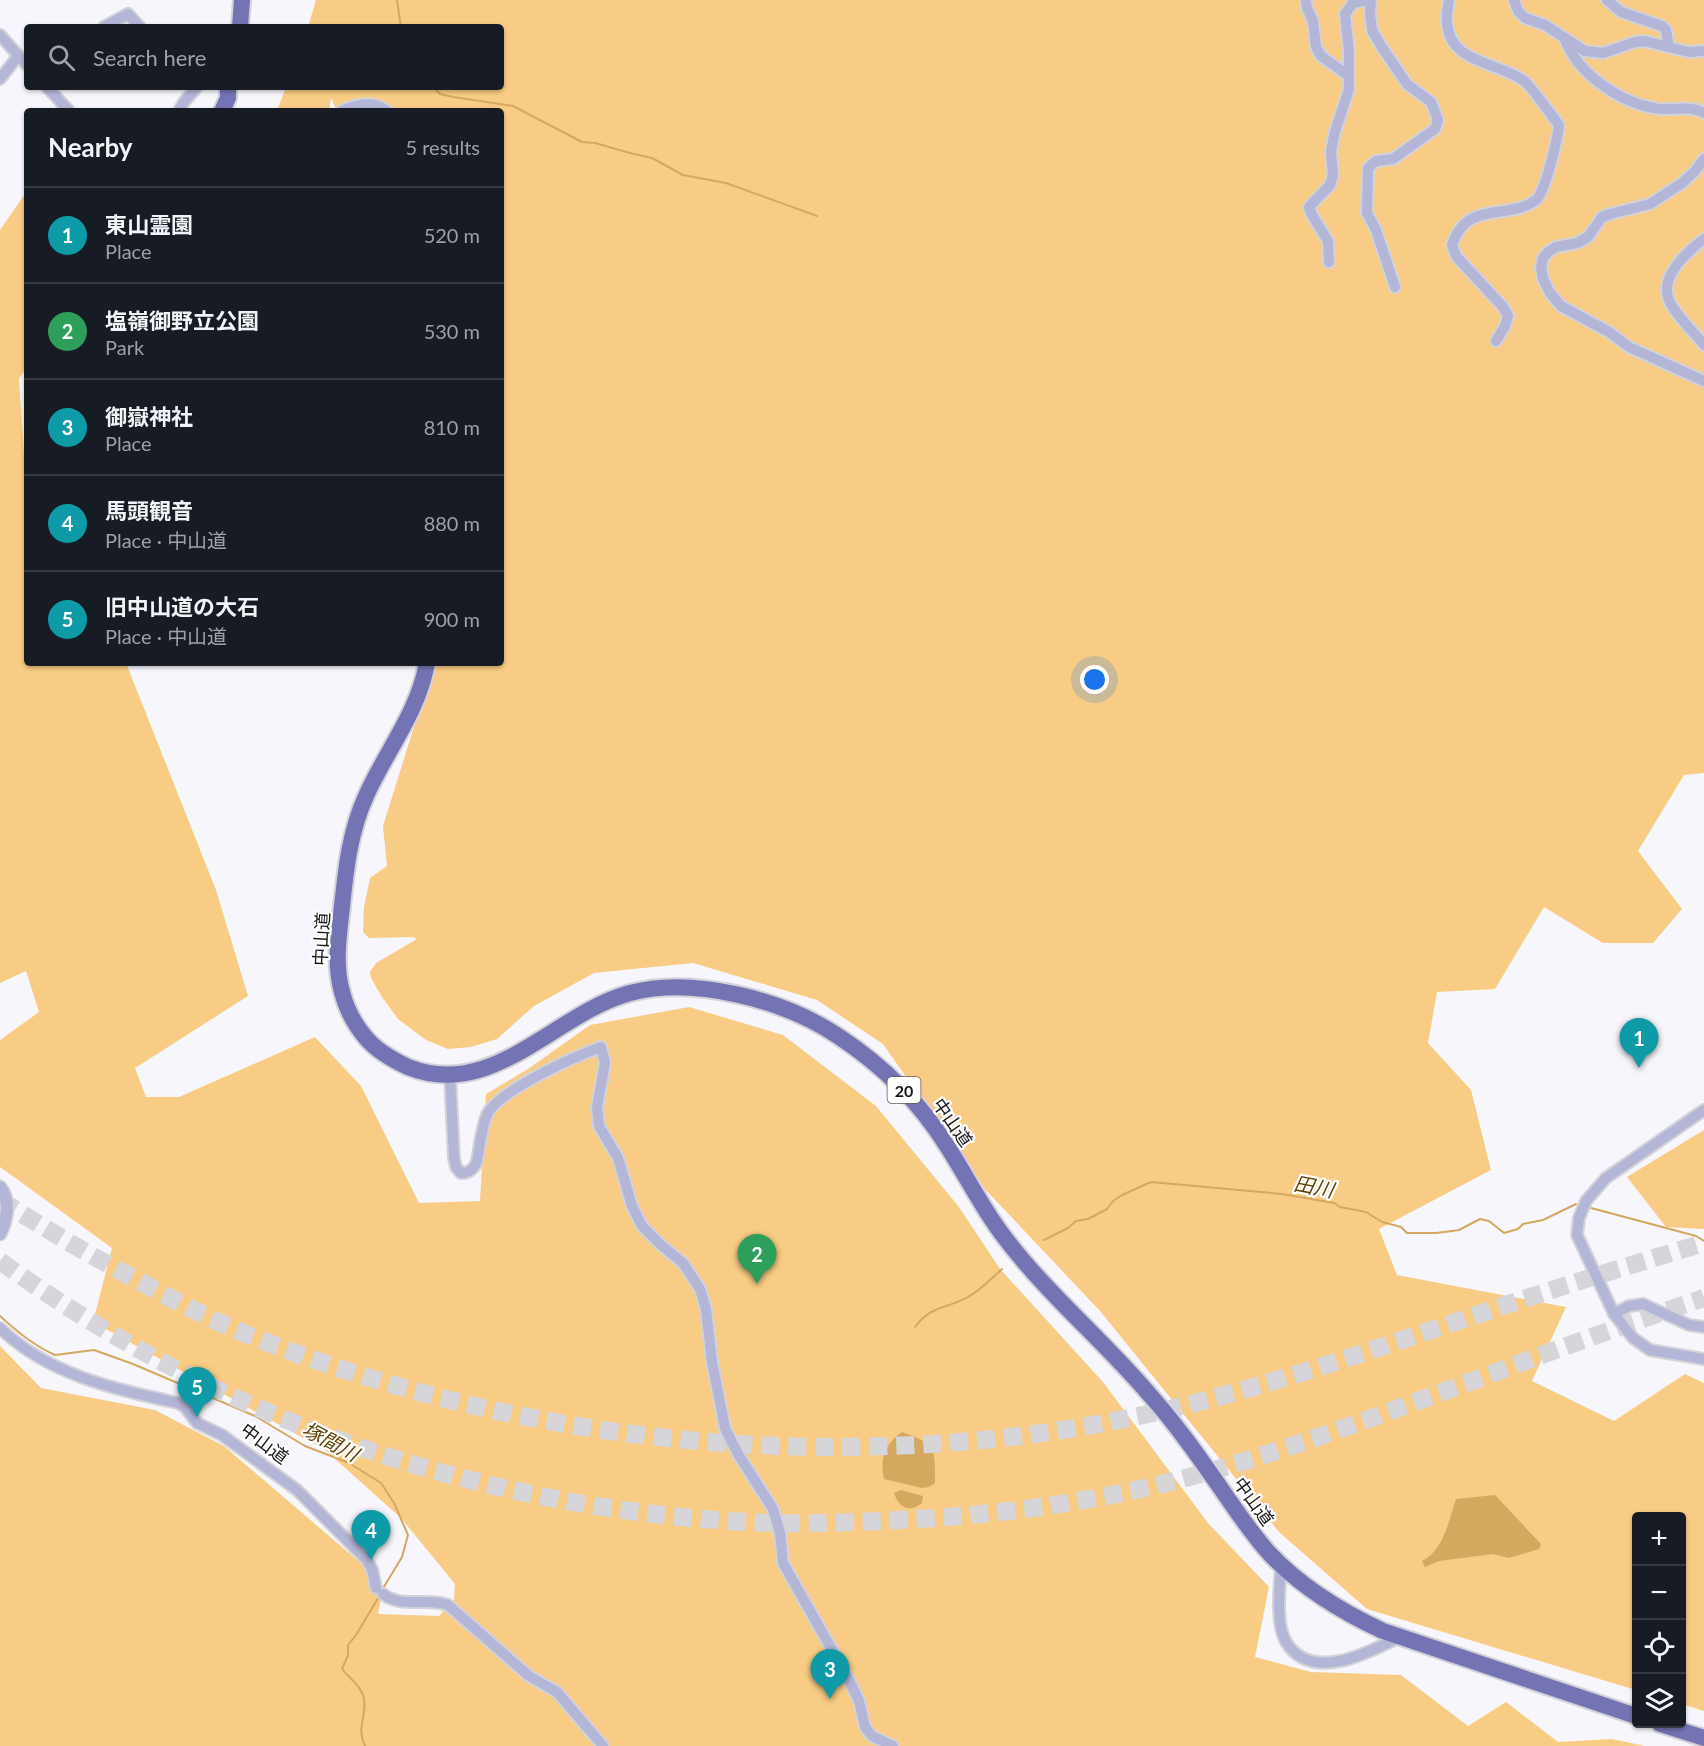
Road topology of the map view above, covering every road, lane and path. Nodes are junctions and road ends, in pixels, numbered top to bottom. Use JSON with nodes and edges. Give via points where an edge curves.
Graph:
{"nodes":[{"id":1,"x":242,"y":0,"type":"edge"},
{"id":2,"x":1306,"y":0,"type":"edge"},
{"id":3,"x":1369,"y":0,"type":"edge"},
{"id":4,"x":1449,"y":0,"type":"edge"},
{"id":5,"x":1514,"y":0,"type":"edge"},
{"id":6,"x":1607,"y":0,"type":"edge"},
{"id":7,"x":110,"y":24,"type":"edge"},
{"id":8,"x":137,"y":24,"type":"edge"},
{"id":9,"x":240,"y":24,"type":"edge"},
{"id":10,"x":0,"y":35,"type":"edge"},
{"id":11,"x":1564,"y":39,"type":"junction"},
{"id":12,"x":1669,"y":47,"type":"junction"},
{"id":13,"x":1704,"y":51,"type":"edge"},
{"id":14,"x":18,"y":56,"type":"junction"},
{"id":15,"x":24,"y":62,"type":"edge"},
{"id":16,"x":1349,"y":76,"type":"junction"},
{"id":17,"x":0,"y":79,"type":"edge"},
{"id":18,"x":50,"y":90,"type":"edge"},
{"id":19,"x":194,"y":90,"type":"edge"},
{"id":20,"x":228,"y":90,"type":"edge"},
{"id":21,"x":66,"y":108,"type":"edge"},
{"id":22,"x":180,"y":108,"type":"edge"},
{"id":23,"x":223,"y":108,"type":"edge"},
{"id":24,"x":349,"y":108,"type":"edge"},
{"id":25,"x":384,"y":108,"type":"edge"},
{"id":26,"x":1704,"y":113,"type":"edge"},
{"id":27,"x":1704,"y":159,"type":"edge"},
{"id":28,"x":1704,"y":239,"type":"edge"},
{"id":29,"x":1329,"y":262,"type":"dead end"},
{"id":30,"x":1395,"y":286,"type":"dead end"},
{"id":31,"x":1496,"y":341,"type":"dead end"},
{"id":32,"x":1704,"y":345,"type":"edge"},
{"id":33,"x":1704,"y":381,"type":"edge"},
{"id":34,"x":426,"y":666,"type":"edge"},
{"id":35,"x":450,"y":1075,"type":"junction"},
{"id":36,"x":1704,"y":1110,"type":"edge"},
{"id":37,"x":0,"y":1187,"type":"edge"},
{"id":38,"x":0,"y":1234,"type":"edge"},
{"id":39,"x":1614,"y":1314,"type":"junction"},
{"id":40,"x":1704,"y":1327,"type":"edge"},
{"id":41,"x":0,"y":1328,"type":"edge"},
{"id":42,"x":1704,"y":1359,"type":"edge"},
{"id":43,"x":1281,"y":1564,"type":"junction"},
{"id":44,"x":1399,"y":1637,"type":"junction"},
{"id":45,"x":1632,"y":1715,"type":"edge"},
{"id":46,"x":1670,"y":1728,"type":"edge"},
{"id":47,"x":1696,"y":1739,"type":"edge"},
{"id":48,"x":603,"y":1746,"type":"edge"},
{"id":49,"x":893,"y":1746,"type":"edge"}],
"edges":[{"from":1,"to":9,"type":"highway"},
{"from":2,"to":16,"type":"street","via":[[1316,47]]},
{"from":3,"to":16,"type":"street","via":[[1353,3],[1346,14]]},
{"from":3,"to":30,"type":"street","via":[[1372,30],[1381,46],[1407,84],[1431,102],[1438,120],[1435,129],[1404,152],[1376,161],[1368,168],[1367,213]]},
{"from":4,"to":31,"type":"street","via":[[1446,23],[1453,42],[1468,57],[1527,83],[1558,125],[1538,199],[1521,207],[1481,214],[1455,234],[1452,245],[1456,256],[1508,316]]},
{"from":5,"to":11,"type":"street","via":[[1524,18],[1545,25]]},
{"from":6,"to":12,"type":"street","via":[[1621,12],[1662,26]]},
{"from":7,"to":8,"type":"street","via":[[128,14]]},
{"from":10,"to":14,"type":"street"},
{"from":11,"to":12,"type":"street","via":[[1594,53],[1644,41]]},
{"from":11,"to":26,"type":"street","via":[[1584,69],[1606,87],[1653,108],[1689,108]]},
{"from":12,"to":13,"type":"street"},
{"from":14,"to":15,"type":"street"},
{"from":14,"to":17,"type":"street"},
{"from":16,"to":29,"type":"street","via":[[1346,102],[1334,135],[1330,185],[1309,207],[1328,241]]},
{"from":18,"to":21,"type":"street"},
{"from":19,"to":22,"type":"street"},
{"from":20,"to":23,"type":"highway"},
{"from":24,"to":25,"type":"street","via":[[373,104]]},
{"from":27,"to":33,"type":"street","via":[[1688,177],[1650,204],[1602,217],[1588,237],[1548,252],[1541,267],[1550,293],[1561,306],[1629,347]]},
{"from":28,"to":32,"type":"street","via":[[1676,267],[1667,290],[1670,301]]},
{"from":34,"to":35,"type":"highway","name":"中山道","number":"20","via":[[418,698],[366,796],[355,825],[337,962],[346,1005],[368,1040],[395,1061],[418,1071]]},
{"from":35,"to":43,"type":"highway","name":"中山道","number":"20","via":[[500,1063],[594,1007],[650,989],[683,988],[735,995],[791,1012],[832,1032],[874,1062],[911,1098],[945,1143],[1007,1241],[1150,1395]]},
{"from":35,"to":49,"type":"street","via":[[454,1158],[461,1173],[468,1173],[477,1161],[487,1113],[497,1102],[563,1062],[601,1047],[605,1063],[597,1107],[599,1126],[618,1158],[632,1206],[642,1226],[683,1263],[700,1289],[725,1428],[772,1509],[780,1533],[783,1563],[849,1680],[865,1727],[872,1736]]},
{"from":36,"to":39,"type":"street","via":[[1606,1178],[1586,1201],[1577,1235]]},
{"from":37,"to":38,"type":"street","via":[[7,1212]]},
{"from":39,"to":40,"type":"street","via":[[1643,1304],[1689,1325]]},
{"from":39,"to":42,"type":"street","via":[[1633,1338],[1650,1350]]},
{"from":41,"to":48,"type":"street","name":"中山道","via":[[28,1351],[66,1372],[185,1407],[197,1423],[222,1435],[297,1490],[366,1559],[380,1591],[395,1601],[448,1605],[529,1676],[557,1692]]},
{"from":43,"to":44,"type":"highway","name":"中山道","number":"20","via":[[1344,1611]]},
{"from":43,"to":44,"type":"street","via":[[1281,1626],[1286,1641],[1306,1659],[1326,1663],[1355,1658]]},
{"from":44,"to":45,"type":"highway","name":"中山道","number":"20"},
{"from":46,"to":47,"type":"highway"}]}
